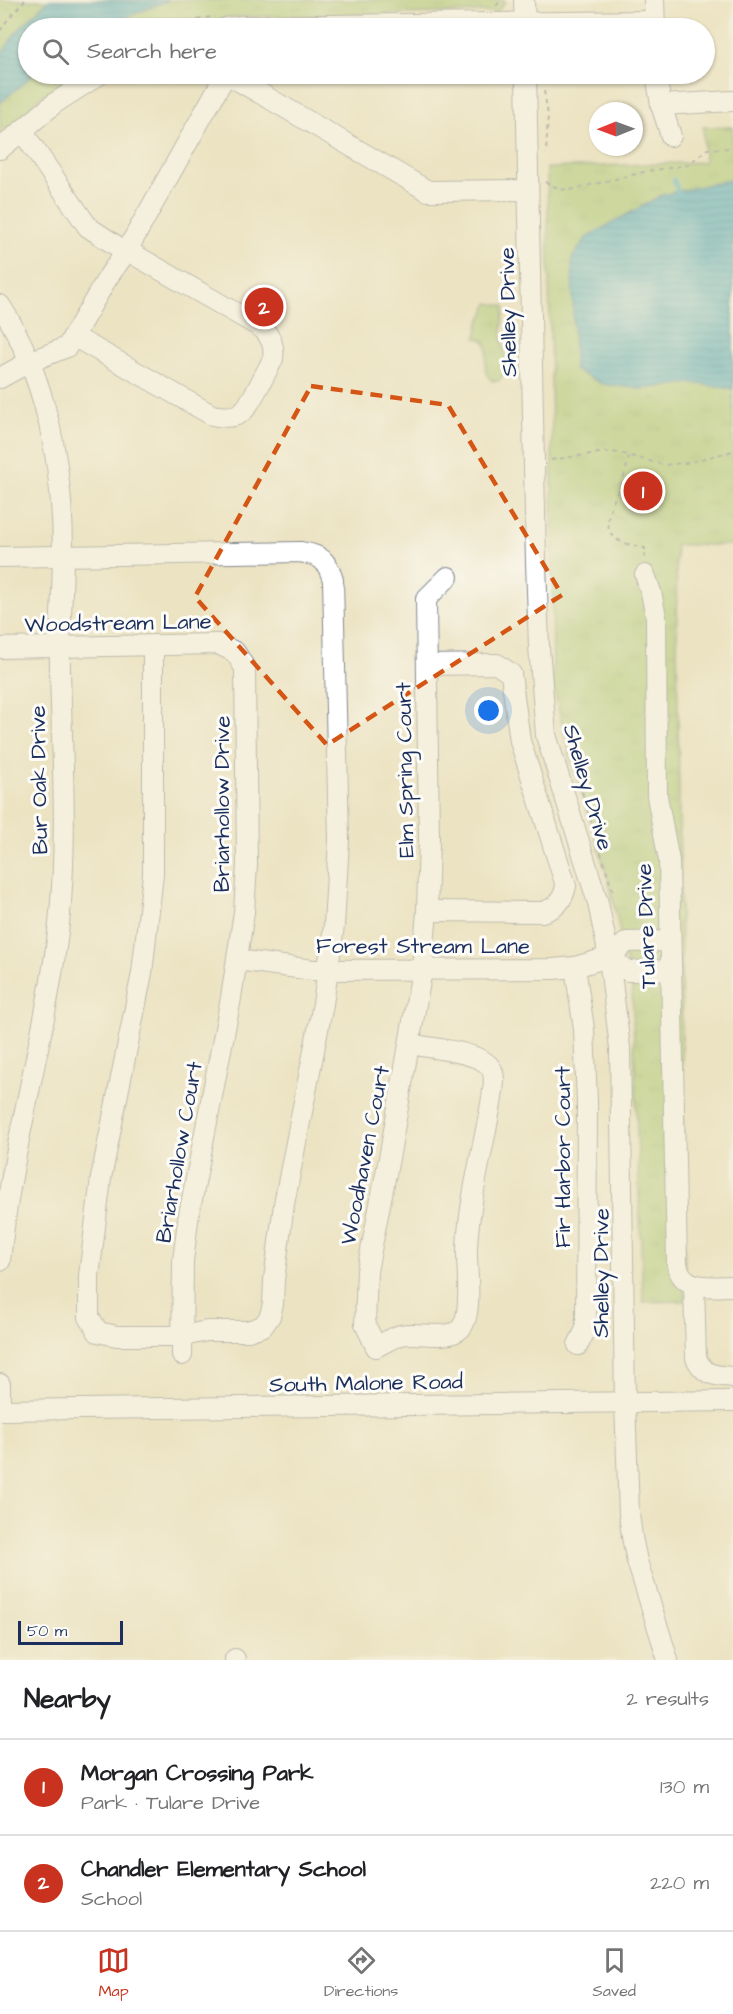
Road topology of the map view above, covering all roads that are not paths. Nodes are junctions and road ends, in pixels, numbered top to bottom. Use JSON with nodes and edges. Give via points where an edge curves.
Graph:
{"nodes":[{"id":1,"x":524,"y":0,"type":"edge"},
{"id":2,"x":654,"y":0,"type":"edge"},
{"id":3,"x":525,"y":18,"type":"edge"},
{"id":4,"x":655,"y":18,"type":"edge"},
{"id":5,"x":84,"y":84,"type":"edge"},
{"id":6,"x":221,"y":84,"type":"edge"},
{"id":7,"x":244,"y":84,"type":"edge"},
{"id":8,"x":527,"y":84,"type":"edge"},
{"id":9,"x":658,"y":84,"type":"edge"},
{"id":10,"x":733,"y":101,"type":"edge"},
{"id":11,"x":661,"y":105,"type":"junction"},
{"id":12,"x":22,"y":130,"type":"junction"},
{"id":13,"x":671,"y":136,"type":"dead end"},
{"id":14,"x":0,"y":149,"type":"edge"},
{"id":15,"x":537,"y":186,"type":"junction"},
{"id":16,"x":126,"y":252,"type":"junction"},
{"id":17,"x":0,"y":305,"type":"edge"},
{"id":18,"x":73,"y":336,"type":"junction"},
{"id":19,"x":29,"y":362,"type":"junction"},
{"id":20,"x":0,"y":378,"type":"edge"},
{"id":21,"x":62,"y":556,"type":"junction"},
{"id":22,"x":0,"y":557,"type":"edge"},
{"id":23,"x":645,"y":575,"type":"road end"},
{"id":24,"x":448,"y":577,"type":"dead end"},
{"id":25,"x":153,"y":645,"type":"junction"},
{"id":26,"x":0,"y":648,"type":"edge"},
{"id":27,"x":60,"y":648,"type":"junction"},
{"id":28,"x":235,"y":652,"type":"joint"},
{"id":29,"x":427,"y":665,"type":"junction"},
{"id":30,"x":428,"y":911,"type":"junction"},
{"id":31,"x":669,"y":941,"type":"junction"},
{"id":32,"x":609,"y":957,"type":"junction"},
{"id":33,"x":237,"y":960,"type":"junction"},
{"id":34,"x":575,"y":968,"type":"junction"},
{"id":35,"x":328,"y":970,"type":"junction"},
{"id":36,"x":422,"y":970,"type":"junction"},
{"id":37,"x":670,"y":970,"type":"junction"},
{"id":38,"x":409,"y":1044,"type":"junction"},
{"id":39,"x":0,"y":1261,"type":"edge"},
{"id":40,"x":688,"y":1281,"type":"junction"},
{"id":41,"x":733,"y":1286,"type":"edge"},
{"id":42,"x":182,"y":1345,"type":"junction"},
{"id":43,"x":578,"y":1345,"type":"dead end"},
{"id":44,"x":733,"y":1377,"type":"edge"},
{"id":45,"x":0,"y":1384,"type":"edge"},
{"id":46,"x":733,"y":1401,"type":"edge"},
{"id":47,"x":625,"y":1403,"type":"junction"},
{"id":48,"x":0,"y":1410,"type":"edge"},
{"id":49,"x":668,"y":1660,"type":"edge"}],
"edges":[{"from":1,"to":3,"type":"street"},
{"from":2,"to":4,"type":"street"},
{"from":5,"to":12,"type":"street"},
{"from":6,"to":16,"type":"street"},
{"from":7,"to":15,"type":"street","via":[[428,191]]},
{"from":8,"to":15,"type":"street","name":"Shelley Drive"},
{"from":9,"to":11,"type":"street"},
{"from":10,"to":11,"type":"street"},
{"from":11,"to":13,"type":"street"},
{"from":12,"to":14,"type":"street"},
{"from":12,"to":16,"type":"street","via":[[88,227]]},
{"from":15,"to":32,"type":"street","name":"Shelley Drive","via":[[536,563],[546,735],[598,903]]},
{"from":16,"to":18,"type":"street"},
{"from":16,"to":18,"type":"street","via":[[268,334],[273,359],[244,411],[234,416],[212,415]]},
{"from":17,"to":19,"type":"street","name":"Bur Oak Drive"},
{"from":18,"to":19,"type":"street","via":[[67,347]]},
{"from":19,"to":20,"type":"street"},
{"from":19,"to":21,"type":"street","name":"Bur Oak Drive","via":[[54,443]]},
{"from":21,"to":22,"type":"street"},
{"from":21,"to":27,"type":"street","name":"Bur Oak Drive"},
{"from":21,"to":35,"type":"street","via":[[300,552],[317,555],[329,567],[333,580],[339,840]]},
{"from":23,"to":31,"type":"street","name":"Tulare Drive","via":[[656,617],[657,796],[669,861]]},
{"from":24,"to":29,"type":"street","name":"Elm Spring Court","via":[[426,599]]},
{"from":25,"to":27,"type":"street","name":"Woodstream Lane"},
{"from":25,"to":28,"type":"street","name":"Woodstream Lane","via":[[218,644]]},
{"from":25,"to":42,"type":"street","via":[[153,874],[142,973],[102,1178],[88,1276],[89,1317],[98,1332]]},
{"from":26,"to":27,"type":"street","name":"Woodstream Lane"},
{"from":27,"to":39,"type":"street","name":"Bur Oak Drive","via":[[63,864],[59,925],[4,1218]]},
{"from":28,"to":33,"type":"street","name":"Briarhollow Drive","via":[[245,668],[247,775],[247,865]]},
{"from":29,"to":30,"type":"street","name":"Elm Spring Court"},
{"from":29,"to":30,"type":"street","via":[[497,664],[511,674],[520,741],[566,886],[556,906],[542,912]]},
{"from":30,"to":36,"type":"street","name":"Elm Spring Court"},
{"from":31,"to":32,"type":"street","name":"Forest Stream Lane","via":[[627,942]]},
{"from":31,"to":37,"type":"street","name":"Tulare Drive"},
{"from":32,"to":34,"type":"street","name":"Forest Stream Lane"},
{"from":32,"to":37,"type":"street","via":[[628,971]]},
{"from":32,"to":47,"type":"street","name":"Shelley Drive","via":[[620,1048]]},
{"from":33,"to":35,"type":"street","name":"Forest Stream Lane"},
{"from":33,"to":42,"type":"street","name":"Briarhollow Court","via":[[188,1220],[183,1261]]},
{"from":34,"to":36,"type":"street","name":"Forest Stream Lane"},
{"from":34,"to":43,"type":"street","name":"Fir Harbor Court","via":[[584,1029],[587,1102],[586,1329]]},
{"from":35,"to":36,"type":"street","name":"Forest Stream Lane"},
{"from":35,"to":42,"type":"street","via":[[284,1204],[270,1316],[263,1326],[248,1331],[207,1331]]},
{"from":36,"to":38,"type":"street","name":"Woodhaven Court"},
{"from":37,"to":40,"type":"street","name":"Tulare Drive","via":[[677,1263]]},
{"from":38,"to":38,"type":"street","name":"Woodhaven Court","via":[[367,1271],[365,1324],[376,1347],[401,1335],[450,1334],[465,1321],[471,1208],[494,1080],[484,1060]]},
{"from":40,"to":41,"type":"street"},
{"from":40,"to":44,"type":"street","name":"Tulare Drive","via":[[700,1368],[711,1375]]},
{"from":45,"to":48,"type":"street"},
{"from":46,"to":47,"type":"street","name":"South Malone Road"},
{"from":47,"to":48,"type":"street","name":"South Malone Road"},
{"from":47,"to":49,"type":"street","name":"Shelley Drive","via":[[632,1537]]}]}
